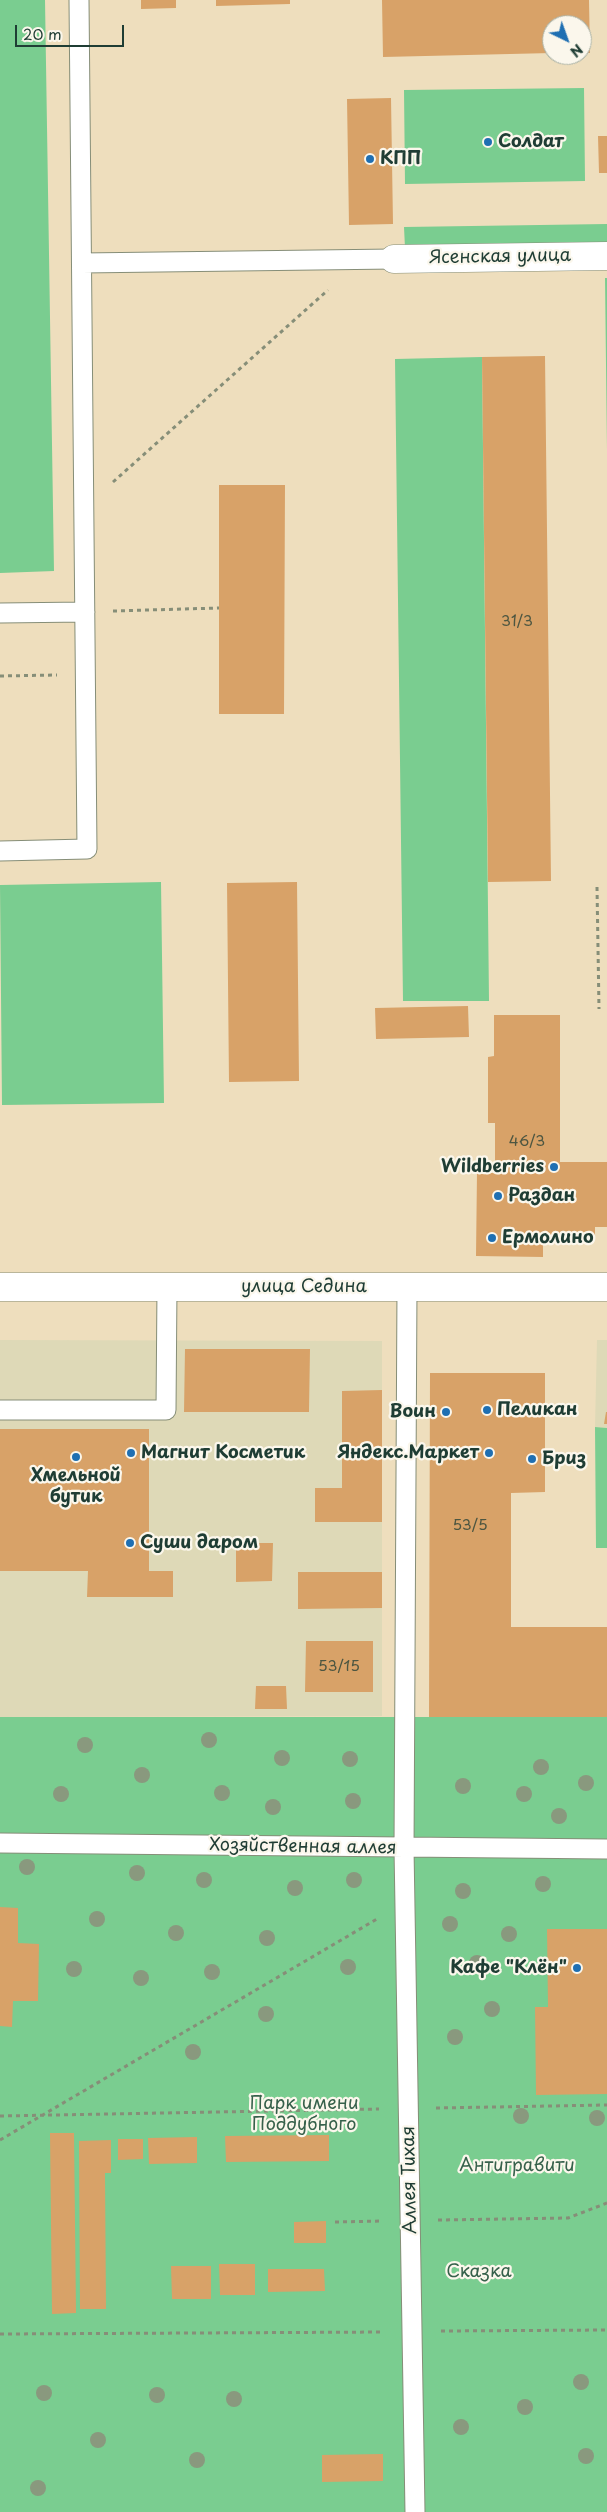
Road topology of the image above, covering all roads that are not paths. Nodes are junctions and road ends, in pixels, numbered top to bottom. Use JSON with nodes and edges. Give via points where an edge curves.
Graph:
{"nodes":[{"id":1,"x":79,"y":0,"type":"edge"},
{"id":2,"x":607,"y":256,"type":"edge"},
{"id":3,"x":394,"y":259,"type":"joint"},
{"id":4,"x":82,"y":264,"type":"junction"},
{"id":5,"x":85,"y":612,"type":"junction"},
{"id":6,"x":0,"y":613,"type":"edge"},
{"id":7,"x":0,"y":851,"type":"edge"},
{"id":8,"x":0,"y":1287,"type":"edge"},
{"id":9,"x":167,"y":1287,"type":"junction"},
{"id":10,"x":607,"y":1287,"type":"edge"},
{"id":11,"x":407,"y":1288,"type":"junction"},
{"id":12,"x":0,"y":1410,"type":"edge"},
{"id":13,"x":0,"y":1843,"type":"edge"},
{"id":14,"x":404,"y":1848,"type":"junction"},
{"id":15,"x":607,"y":1849,"type":"edge"},
{"id":16,"x":415,"y":2512,"type":"edge"}],
"edges":[{"from":1,"to":4,"type":"lane"},
{"from":2,"to":3,"type":"street","name":"Ясенская улица"},
{"from":3,"to":4,"type":"lane"},
{"from":4,"to":5,"type":"lane"},
{"from":5,"to":6,"type":"lane"},
{"from":5,"to":7,"type":"lane","via":[[87,850]]},
{"from":8,"to":9,"type":"street","name":"улица Седина"},
{"from":9,"to":11,"type":"street","name":"улица Седина"},
{"from":9,"to":12,"type":"lane","via":[[166,1410]]},
{"from":10,"to":11,"type":"street","name":"улица Седина"},
{"from":11,"to":14,"type":"lane","name":"Аллея Тихая"},
{"from":13,"to":14,"type":"lane","name":"Хозяйственная аллея"},
{"from":14,"to":15,"type":"lane","name":"Хозяйственная аллея"},
{"from":14,"to":16,"type":"lane","name":"Аллея Тихая"}]}
